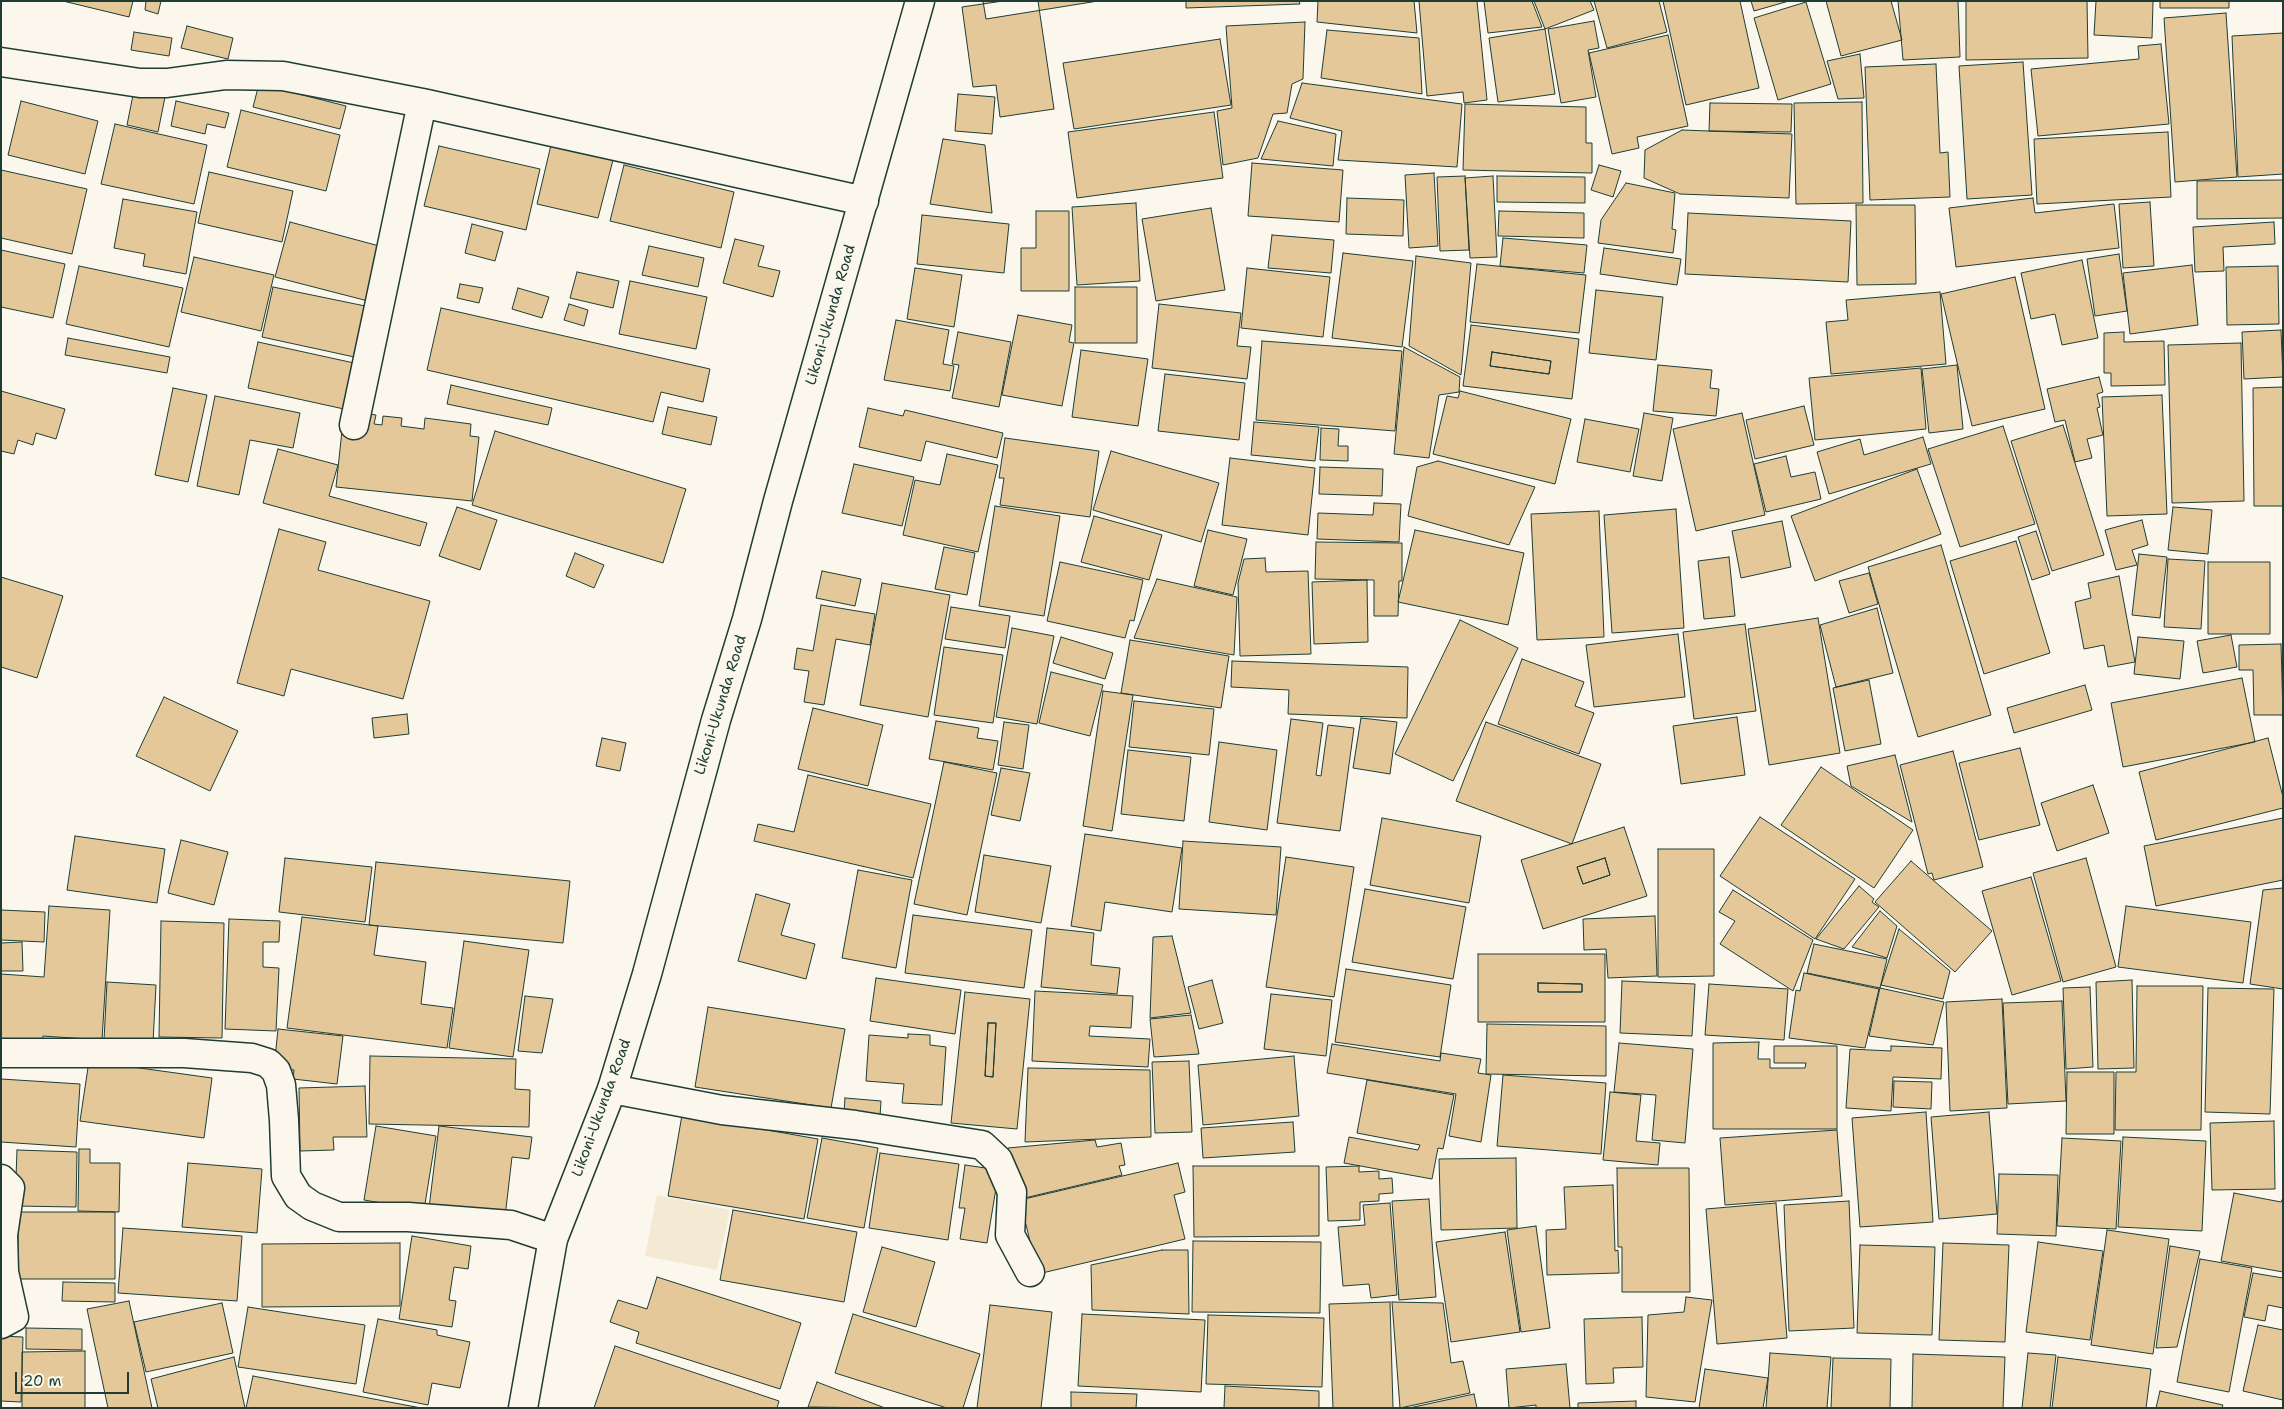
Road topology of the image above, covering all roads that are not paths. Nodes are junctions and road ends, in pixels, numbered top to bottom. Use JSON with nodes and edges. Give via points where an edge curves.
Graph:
{"nodes":[{"id":1,"x":920,"y":1,"type":"edge"},
{"id":2,"x":1,"y":62,"type":"edge"},
{"id":3,"x":422,"y":103,"type":"junction"},
{"id":4,"x":864,"y":201,"type":"junction"},
{"id":5,"x":354,"y":425,"type":"dead end"},
{"id":6,"x":1,"y":1053,"type":"edge"},
{"id":7,"x":612,"y":1089,"type":"junction"},
{"id":8,"x":1,"y":1179,"type":"edge"},
{"id":9,"x":553,"y":1239,"type":"junction"},
{"id":10,"x":1030,"y":1272,"type":"dead end"},
{"id":11,"x":1,"y":1324,"type":"edge"},
{"id":12,"x":524,"y":1408,"type":"edge"}],
"edges":[{"from":1,"to":4,"type":"main road","name":"Likoni-Ukunda Road"},
{"from":2,"to":3,"type":"main road","via":[[140,83],[226,75],[283,76]]},
{"from":3,"to":4,"type":"main road"},
{"from":3,"to":5,"type":"main road"},
{"from":4,"to":7,"type":"main road","name":"Likoni-Ukunda Road"},
{"from":6,"to":9,"type":"main road","via":[[184,1053],[252,1058],[268,1063],[276,1071],[281,1085],[286,1176],[298,1196],[312,1206],[339,1217],[408,1217],[511,1225]]},
{"from":7,"to":9,"type":"main road","name":"Likoni-Ukunda Road"},
{"from":7,"to":10,"type":"main road","via":[[722,1110],[855,1125],[982,1145],[998,1160],[1012,1192],[1010,1235]]},
{"from":8,"to":11,"type":"main road","via":[[10,1188],[3,1235],[4,1272],[14,1317]]},
{"from":9,"to":12,"type":"main road","name":"Likoni-Ukunda Road"}]}
